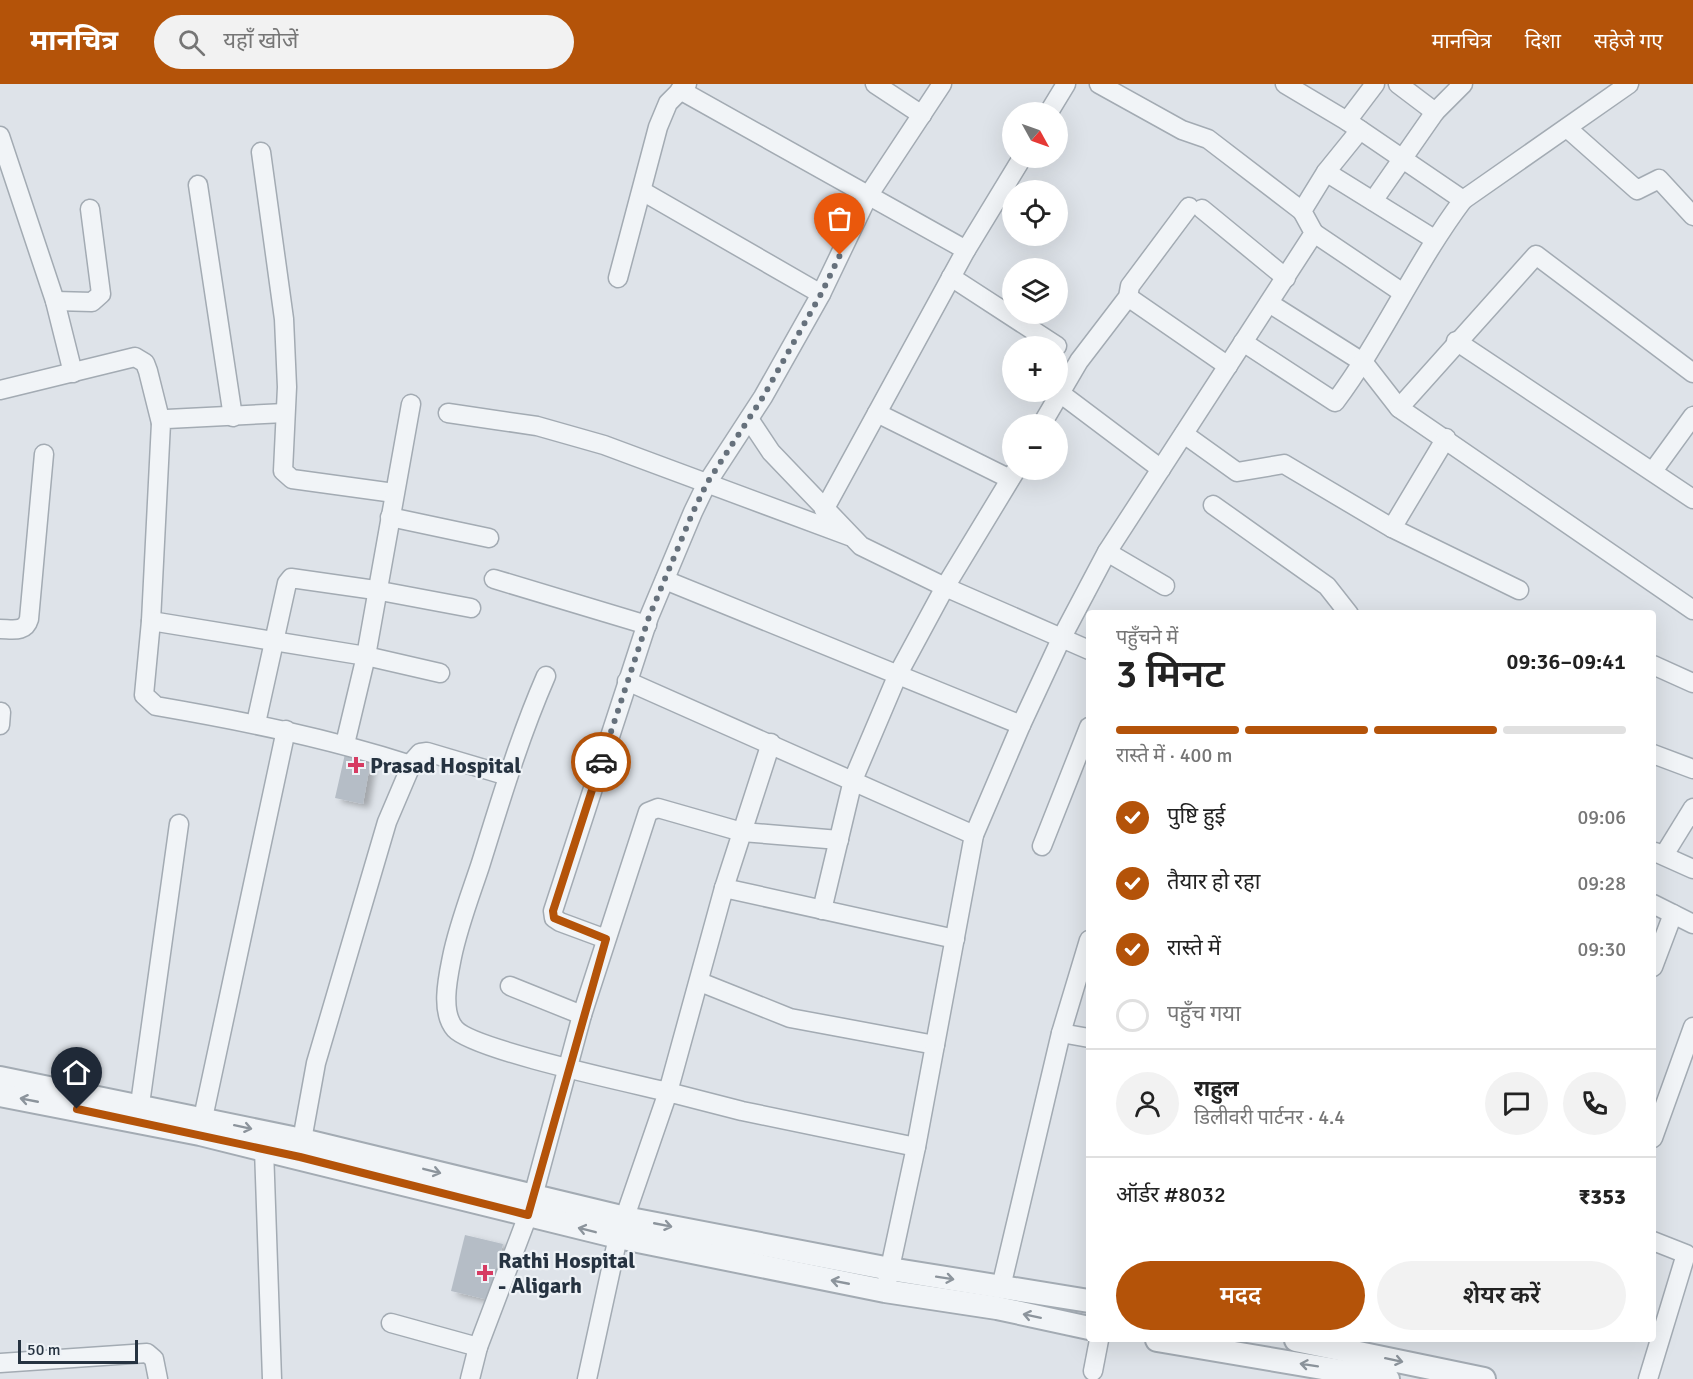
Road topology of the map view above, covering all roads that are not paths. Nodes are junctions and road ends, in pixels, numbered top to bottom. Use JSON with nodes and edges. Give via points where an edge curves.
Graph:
{"nodes":[{"id":1,"x":874,"y":84,"type":"edge"},
{"id":2,"x":942,"y":84,"type":"edge"},
{"id":3,"x":1066,"y":84,"type":"edge"},
{"id":4,"x":1099,"y":84,"type":"edge"},
{"id":5,"x":1285,"y":84,"type":"edge"},
{"id":6,"x":1375,"y":84,"type":"edge"},
{"id":7,"x":1398,"y":84,"type":"edge"},
{"id":8,"x":1462,"y":84,"type":"edge"},
{"id":9,"x":1629,"y":84,"type":"edge"},
{"id":10,"x":683,"y":87,"type":"edge"},
{"id":11,"x":1055,"y":102,"type":"edge"},
{"id":12,"x":1435,"y":112,"type":"junction"},
{"id":13,"x":922,"y":115,"type":"junction"},
{"id":14,"x":1353,"y":126,"type":"junction"},
{"id":15,"x":1567,"y":128,"type":"junction"},
{"id":16,"x":1,"y":141,"type":"edge"},
{"id":17,"x":261,"y":152,"type":"dead end"},
{"id":18,"x":1401,"y":158,"type":"junction"},
{"id":19,"x":1016,"y":168,"type":"edge"},
{"id":20,"x":1326,"y":172,"type":"junction"},
{"id":21,"x":198,"y":185,"type":"dead end"},
{"id":22,"x":642,"y":191,"type":"junction"},
{"id":23,"x":868,"y":196,"type":"junction"},
{"id":24,"x":1463,"y":200,"type":"junction"},
{"id":25,"x":1373,"y":201,"type":"junction"},
{"id":26,"x":90,"y":209,"type":"dead end"},
{"id":27,"x":1302,"y":211,"type":"junction"},
{"id":28,"x":1693,"y":216,"type":"edge"},
{"id":29,"x":1314,"y":233,"type":"junction"},
{"id":30,"x":1434,"y":239,"type":"junction"},
{"id":31,"x":966,"y":250,"type":"junction"},
{"id":32,"x":951,"y":277,"type":"junction"},
{"id":33,"x":618,"y":278,"type":"dead end"},
{"id":34,"x":1286,"y":279,"type":"junction"},
{"id":35,"x":1403,"y":293,"type":"junction"},
{"id":36,"x":821,"y":294,"type":"junction"},
{"id":37,"x":1128,"y":297,"type":"junction"},
{"id":38,"x":55,"y":301,"type":"junction"},
{"id":39,"x":1269,"y":303,"type":"junction"},
{"id":40,"x":1040,"y":336,"type":"edge"},
{"id":41,"x":1456,"y":341,"type":"junction"},
{"id":42,"x":1243,"y":342,"type":"junction"},
{"id":43,"x":1068,"y":354,"type":"edge"},
{"id":44,"x":1079,"y":361,"type":"junction"},
{"id":45,"x":1364,"y":363,"type":"junction"},
{"id":46,"x":1228,"y":366,"type":"junction"},
{"id":47,"x":73,"y":372,"type":"junction"},
{"id":48,"x":1693,"y":373,"type":"edge"},
{"id":49,"x":1068,"y":380,"type":"edge"},
{"id":50,"x":0,"y":390,"type":"edge"},
{"id":51,"x":1068,"y":399,"type":"edge"},
{"id":52,"x":411,"y":404,"type":"dead end"},
{"id":53,"x":1399,"y":408,"type":"junction"},
{"id":54,"x":448,"y":412,"type":"dead end"},
{"id":55,"x":285,"y":413,"type":"junction"},
{"id":56,"x":877,"y":413,"type":"junction"},
{"id":57,"x":1693,"y":416,"type":"edge"},
{"id":58,"x":233,"y":417,"type":"junction"},
{"id":59,"x":749,"y":419,"type":"junction"},
{"id":60,"x":161,"y":423,"type":"junction"},
{"id":61,"x":1184,"y":434,"type":"junction"},
{"id":62,"x":1446,"y":438,"type":"junction"},
{"id":63,"x":44,"y":454,"type":"dead end"},
{"id":64,"x":1002,"y":469,"type":"edge"},
{"id":65,"x":1161,"y":469,"type":"junction"},
{"id":66,"x":1653,"y":471,"type":"junction"},
{"id":67,"x":1010,"y":480,"type":"edge"},
{"id":68,"x":707,"y":483,"type":"junction"},
{"id":69,"x":394,"y":493,"type":"junction"},
{"id":70,"x":1693,"y":499,"type":"edge"},
{"id":71,"x":1213,"y":505,"type":"dead end"},
{"id":72,"x":824,"y":510,"type":"junction"},
{"id":73,"x":390,"y":517,"type":"junction"},
{"id":74,"x":1392,"y":528,"type":"junction"},
{"id":75,"x":849,"y":536,"type":"junction"},
{"id":76,"x":489,"y":538,"type":"dead end"},
{"id":77,"x":1107,"y":552,"type":"junction"},
{"id":78,"x":494,"y":579,"type":"dead end"},
{"id":79,"x":665,"y":580,"type":"junction"},
{"id":80,"x":1165,"y":586,"type":"dead end"},
{"id":81,"x":945,"y":587,"type":"junction"},
{"id":82,"x":375,"y":590,"type":"junction"},
{"id":83,"x":1519,"y":590,"type":"dead end"},
{"id":84,"x":471,"y":608,"type":"dead end"},
{"id":85,"x":1346,"y":610,"type":"edge"},
{"id":86,"x":1693,"y":610,"type":"edge"},
{"id":87,"x":151,"y":621,"type":"junction"},
{"id":88,"x":647,"y":625,"type":"junction"},
{"id":89,"x":0,"y":629,"type":"edge"},
{"id":90,"x":1061,"y":639,"type":"junction"},
{"id":91,"x":273,"y":641,"type":"junction"},
{"id":92,"x":1086,"y":649,"type":"edge"},
{"id":93,"x":366,"y":656,"type":"junction"},
{"id":94,"x":1656,"y":666,"type":"edge"},
{"id":95,"x":440,"y":674,"type":"dead end"},
{"id":96,"x":898,"y":674,"type":"junction"},
{"id":97,"x":546,"y":676,"type":"dead end"},
{"id":98,"x":627,"y":681,"type":"junction"},
{"id":99,"x":1693,"y":683,"type":"edge"},
{"id":100,"x":1,"y":712,"type":"edge"},
{"id":101,"x":256,"y":723,"type":"junction"},
{"id":102,"x":0,"y":725,"type":"edge"},
{"id":103,"x":1021,"y":725,"type":"junction"},
{"id":104,"x":286,"y":730,"type":"junction"},
{"id":105,"x":1086,"y":735,"type":"edge"},
{"id":106,"x":771,"y":743,"type":"junction"},
{"id":107,"x":345,"y":744,"type":"junction"},
{"id":108,"x":1656,"y":755,"type":"edge"},
{"id":109,"x":411,"y":765,"type":"junction"},
{"id":110,"x":1693,"y":769,"type":"edge"},
{"id":111,"x":508,"y":776,"type":"junction"},
{"id":112,"x":854,"y":780,"type":"junction"},
{"id":113,"x":1693,"y":808,"type":"edge"},
{"id":114,"x":179,"y":825,"type":"dead end"},
{"id":115,"x":742,"y":832,"type":"junction"},
{"id":116,"x":974,"y":835,"type":"junction"},
{"id":117,"x":839,"y":840,"type":"junction"},
{"id":118,"x":1042,"y":846,"type":"dead end"},
{"id":119,"x":1659,"y":853,"type":"edge"},
{"id":120,"x":1693,"y":869,"type":"edge"},
{"id":121,"x":724,"y":888,"type":"junction"},
{"id":122,"x":1656,"y":906,"type":"edge"},
{"id":123,"x":822,"y":910,"type":"junction"},
{"id":124,"x":1673,"y":914,"type":"junction"},
{"id":125,"x":1693,"y":924,"type":"edge"},
{"id":126,"x":606,"y":939,"type":"junction"},
{"id":127,"x":955,"y":939,"type":"junction"},
{"id":128,"x":1086,"y":950,"type":"edge"},
{"id":129,"x":1656,"y":959,"type":"edge"},
{"id":130,"x":700,"y":982,"type":"junction"},
{"id":131,"x":510,"y":986,"type":"dead end"},
{"id":132,"x":582,"y":1015,"type":"junction"},
{"id":133,"x":1693,"y":1027,"type":"edge"},
{"id":134,"x":1061,"y":1033,"type":"junction"},
{"id":135,"x":1086,"y":1037,"type":"edge"},
{"id":136,"x":935,"y":1045,"type":"junction"},
{"id":137,"x":568,"y":1067,"type":"junction"},
{"id":138,"x":0,"y":1078,"type":"edge"},
{"id":139,"x":668,"y":1092,"type":"junction"},
{"id":140,"x":0,"y":1095,"type":"edge"},
{"id":141,"x":140,"y":1104,"type":"junction"},
{"id":142,"x":203,"y":1119,"type":"junction"},
{"id":143,"x":1656,"y":1130,"type":"edge"},
{"id":144,"x":302,"y":1140,"type":"junction"},
{"id":145,"x":916,"y":1147,"type":"junction"},
{"id":146,"x":264,"y":1149,"type":"junction"},
{"id":147,"x":531,"y":1205,"type":"junction"},
{"id":148,"x":622,"y":1228,"type":"junction"},
{"id":149,"x":1656,"y":1241,"type":"edge"},
{"id":150,"x":1690,"y":1245,"type":"edge"},
{"id":151,"x":887,"y":1280,"type":"junction"},
{"id":152,"x":1001,"y":1287,"type":"junction"},
{"id":153,"x":1086,"y":1301,"type":"edge"},
{"id":154,"x":391,"y":1323,"type":"dead end"},
{"id":155,"x":1086,"y":1327,"type":"edge"},
{"id":156,"x":1099,"y":1342,"type":"edge"},
{"id":157,"x":1168,"y":1342,"type":"edge"},
{"id":158,"x":1306,"y":1342,"type":"edge"},
{"id":159,"x":478,"y":1347,"type":"junction"},
{"id":160,"x":6,"y":1368,"type":"edge"},
{"id":161,"x":1093,"y":1371,"type":"dead end"},
{"id":162,"x":1338,"y":1374,"type":"edge"},
{"id":163,"x":158,"y":1379,"type":"edge"},
{"id":164,"x":272,"y":1379,"type":"edge"},
{"id":165,"x":470,"y":1379,"type":"edge"},
{"id":166,"x":587,"y":1379,"type":"edge"},
{"id":167,"x":1388,"y":1379,"type":"edge"},
{"id":168,"x":1484,"y":1379,"type":"edge"},
{"id":169,"x":1648,"y":1379,"type":"edge"}],
"edges":[{"from":1,"to":13,"type":"street"},
{"from":2,"to":13,"type":"street"},
{"from":3,"to":11,"type":"street"},
{"from":4,"to":27,"type":"street","via":[[1182,130],[1208,139]]},
{"from":5,"to":14,"type":"street"},
{"from":6,"to":14,"type":"street"},
{"from":7,"to":12,"type":"street"},
{"from":8,"to":12,"type":"street"},
{"from":9,"to":15,"type":"street"},
{"from":10,"to":22,"type":"street","via":[[668,103],[658,127]]},
{"from":10,"to":23,"type":"street"},
{"from":12,"to":18,"type":"street"},
{"from":13,"to":23,"type":"street"},
{"from":14,"to":18,"type":"street"},
{"from":14,"to":20,"type":"street"},
{"from":15,"to":24,"type":"street"},
{"from":15,"to":28,"type":"street","via":[[1637,190],[1659,179]]},
{"from":16,"to":38,"type":"street"},
{"from":17,"to":55,"type":"street","via":[[284,319]]},
{"from":18,"to":24,"type":"street"},
{"from":18,"to":25,"type":"street"},
{"from":19,"to":31,"type":"street"},
{"from":20,"to":25,"type":"street"},
{"from":20,"to":27,"type":"street"},
{"from":21,"to":58,"type":"street"},
{"from":22,"to":33,"type":"street"},
{"from":22,"to":36,"type":"street"},
{"from":23,"to":31,"type":"street"},
{"from":23,"to":36,"type":"street"},
{"from":24,"to":30,"type":"street"},
{"from":25,"to":30,"type":"street"},
{"from":26,"to":38,"type":"street","via":[[101,294],[93,302]]},
{"from":27,"to":29,"type":"street"},
{"from":29,"to":34,"type":"street"},
{"from":29,"to":35,"type":"street"},
{"from":30,"to":35,"type":"street"},
{"from":31,"to":32,"type":"street"},
{"from":32,"to":40,"type":"street"},
{"from":32,"to":56,"type":"street"},
{"from":34,"to":37,"type":"street","via":[[1196,208],[1130,286]]},
{"from":34,"to":39,"type":"street"},
{"from":35,"to":45,"type":"street"},
{"from":36,"to":59,"type":"street"},
{"from":37,"to":44,"type":"street"},
{"from":37,"to":46,"type":"street"},
{"from":38,"to":47,"type":"street"},
{"from":39,"to":42,"type":"street"},
{"from":39,"to":45,"type":"street"},
{"from":41,"to":48,"type":"street","via":[[1536,255]]},
{"from":41,"to":53,"type":"street"},
{"from":41,"to":66,"type":"street"},
{"from":42,"to":45,"type":"street","via":[[1335,402]]},
{"from":42,"to":46,"type":"street"},
{"from":43,"to":44,"type":"street"},
{"from":44,"to":49,"type":"street"},
{"from":45,"to":53,"type":"street"},
{"from":46,"to":61,"type":"street"},
{"from":47,"to":50,"type":"street"},
{"from":47,"to":60,"type":"street","via":[[130,356],[141,359],[148,371]]},
{"from":51,"to":65,"type":"street"},
{"from":52,"to":69,"type":"street"},
{"from":53,"to":62,"type":"street"},
{"from":54,"to":68,"type":"street","via":[[537,426],[604,445]]},
{"from":55,"to":58,"type":"street"},
{"from":55,"to":69,"type":"street","via":[[285,476]]},
{"from":56,"to":64,"type":"street"},
{"from":56,"to":72,"type":"street"},
{"from":57,"to":66,"type":"street"},
{"from":58,"to":60,"type":"street","via":[[167,419]]},
{"from":59,"to":68,"type":"street"},
{"from":59,"to":72,"type":"street","via":[[771,452]]},
{"from":60,"to":87,"type":"street"},
{"from":61,"to":65,"type":"street"},
{"from":61,"to":74,"type":"street","via":[[1237,472],[1284,464]]},
{"from":62,"to":74,"type":"street"},
{"from":62,"to":86,"type":"street"},
{"from":63,"to":89,"type":"street","via":[[29,619],[21,629]]},
{"from":65,"to":77,"type":"street"},
{"from":66,"to":70,"type":"street"},
{"from":67,"to":81,"type":"street"},
{"from":68,"to":75,"type":"street"},
{"from":68,"to":79,"type":"street"},
{"from":69,"to":73,"type":"street"},
{"from":71,"to":85,"type":"street","via":[[1327,585]]},
{"from":72,"to":75,"type":"street"},
{"from":73,"to":76,"type":"street"},
{"from":73,"to":82,"type":"street"},
{"from":74,"to":83,"type":"street"},
{"from":75,"to":81,"type":"street","via":[[861,546]]},
{"from":77,"to":80,"type":"street"},
{"from":77,"to":90,"type":"street"},
{"from":78,"to":88,"type":"street"},
{"from":79,"to":88,"type":"street"},
{"from":79,"to":96,"type":"street"},
{"from":81,"to":90,"type":"street"},
{"from":81,"to":96,"type":"street"},
{"from":82,"to":84,"type":"street"},
{"from":82,"to":91,"type":"street","via":[[291,578]]},
{"from":82,"to":93,"type":"street"},
{"from":87,"to":91,"type":"street"},
{"from":87,"to":101,"type":"street","via":[[143,690],[147,701],[156,706]]},
{"from":88,"to":98,"type":"street"},
{"from":90,"to":92,"type":"street"},
{"from":90,"to":103,"type":"street"},
{"from":91,"to":93,"type":"street"},
{"from":91,"to":101,"type":"street"},
{"from":93,"to":95,"type":"street"},
{"from":93,"to":107,"type":"street"},
{"from":94,"to":99,"type":"street"},
{"from":96,"to":103,"type":"street"},
{"from":96,"to":112,"type":"street"},
{"from":97,"to":111,"type":"street"},
{"from":98,"to":106,"type":"street"},
{"from":98,"to":126,"type":"street","via":[[553,911],[554,918],[562,923]]},
{"from":100,"to":102,"type":"street"},
{"from":101,"to":104,"type":"street"},
{"from":103,"to":116,"type":"street"},
{"from":104,"to":107,"type":"street"},
{"from":104,"to":142,"type":"street"},
{"from":105,"to":118,"type":"street"},
{"from":106,"to":112,"type":"street"},
{"from":106,"to":115,"type":"street"},
{"from":107,"to":109,"type":"street"},
{"from":108,"to":110,"type":"street"},
{"from":109,"to":111,"type":"street","via":[[420,753],[427,752]]},
{"from":109,"to":144,"type":"street","via":[[387,822],[316,1063]]},
{"from":111,"to":137,"type":"street","via":[[452,954],[449,1013],[454,1028],[474,1041]]},
{"from":112,"to":116,"type":"street"},
{"from":112,"to":117,"type":"street"},
{"from":113,"to":119,"type":"street"},
{"from":114,"to":141,"type":"street"},
{"from":115,"to":117,"type":"street"},
{"from":115,"to":121,"type":"street"},
{"from":115,"to":126,"type":"street","via":[[658,808],[648,812]]},
{"from":116,"to":127,"type":"street"},
{"from":117,"to":123,"type":"street"},
{"from":119,"to":120,"type":"street"},
{"from":121,"to":123,"type":"street"},
{"from":121,"to":130,"type":"street"},
{"from":122,"to":124,"type":"street"},
{"from":123,"to":127,"type":"street"},
{"from":124,"to":125,"type":"street"},
{"from":124,"to":129,"type":"street"},
{"from":126,"to":132,"type":"street"},
{"from":127,"to":136,"type":"street"},
{"from":128,"to":134,"type":"street"},
{"from":130,"to":136,"type":"street","via":[[790,1018]]},
{"from":130,"to":139,"type":"street"},
{"from":131,"to":132,"type":"street"},
{"from":132,"to":137,"type":"street"},
{"from":133,"to":143,"type":"street"},
{"from":134,"to":135,"type":"street"},
{"from":134,"to":152,"type":"street"},
{"from":136,"to":145,"type":"street"},
{"from":137,"to":139,"type":"street"},
{"from":137,"to":147,"type":"street"},
{"from":138,"to":141,"type":"street"},
{"from":139,"to":145,"type":"street"},
{"from":139,"to":148,"type":"street"},
{"from":146,"to":140,"type":"street","one_way":true},
{"from":141,"to":142,"type":"street"},
{"from":142,"to":144,"type":"street","one_way":true},
{"from":144,"to":147,"type":"street","one_way":true},
{"from":145,"to":151,"type":"street"},
{"from":146,"to":147,"type":"street"},
{"from":146,"to":164,"type":"street"},
{"from":147,"to":148,"type":"street"},
{"from":147,"to":159,"type":"street"},
{"from":148,"to":151,"type":"street"},
{"from":148,"to":166,"type":"street"},
{"from":149,"to":150,"type":"street"},
{"from":150,"to":169,"type":"street"},
{"from":151,"to":152,"type":"street","one_way":true},
{"from":155,"to":151,"type":"street","one_way":true},
{"from":152,"to":153,"type":"street"},
{"from":154,"to":159,"type":"street"},
{"from":156,"to":161,"type":"street"},
{"from":162,"to":157,"type":"street","one_way":true},
{"from":158,"to":168,"type":"street","one_way":true},
{"from":159,"to":165,"type":"street"},
{"from":160,"to":163,"type":"street","via":[[147,1353],[154,1359]]},
{"from":162,"to":167,"type":"street"}]}
